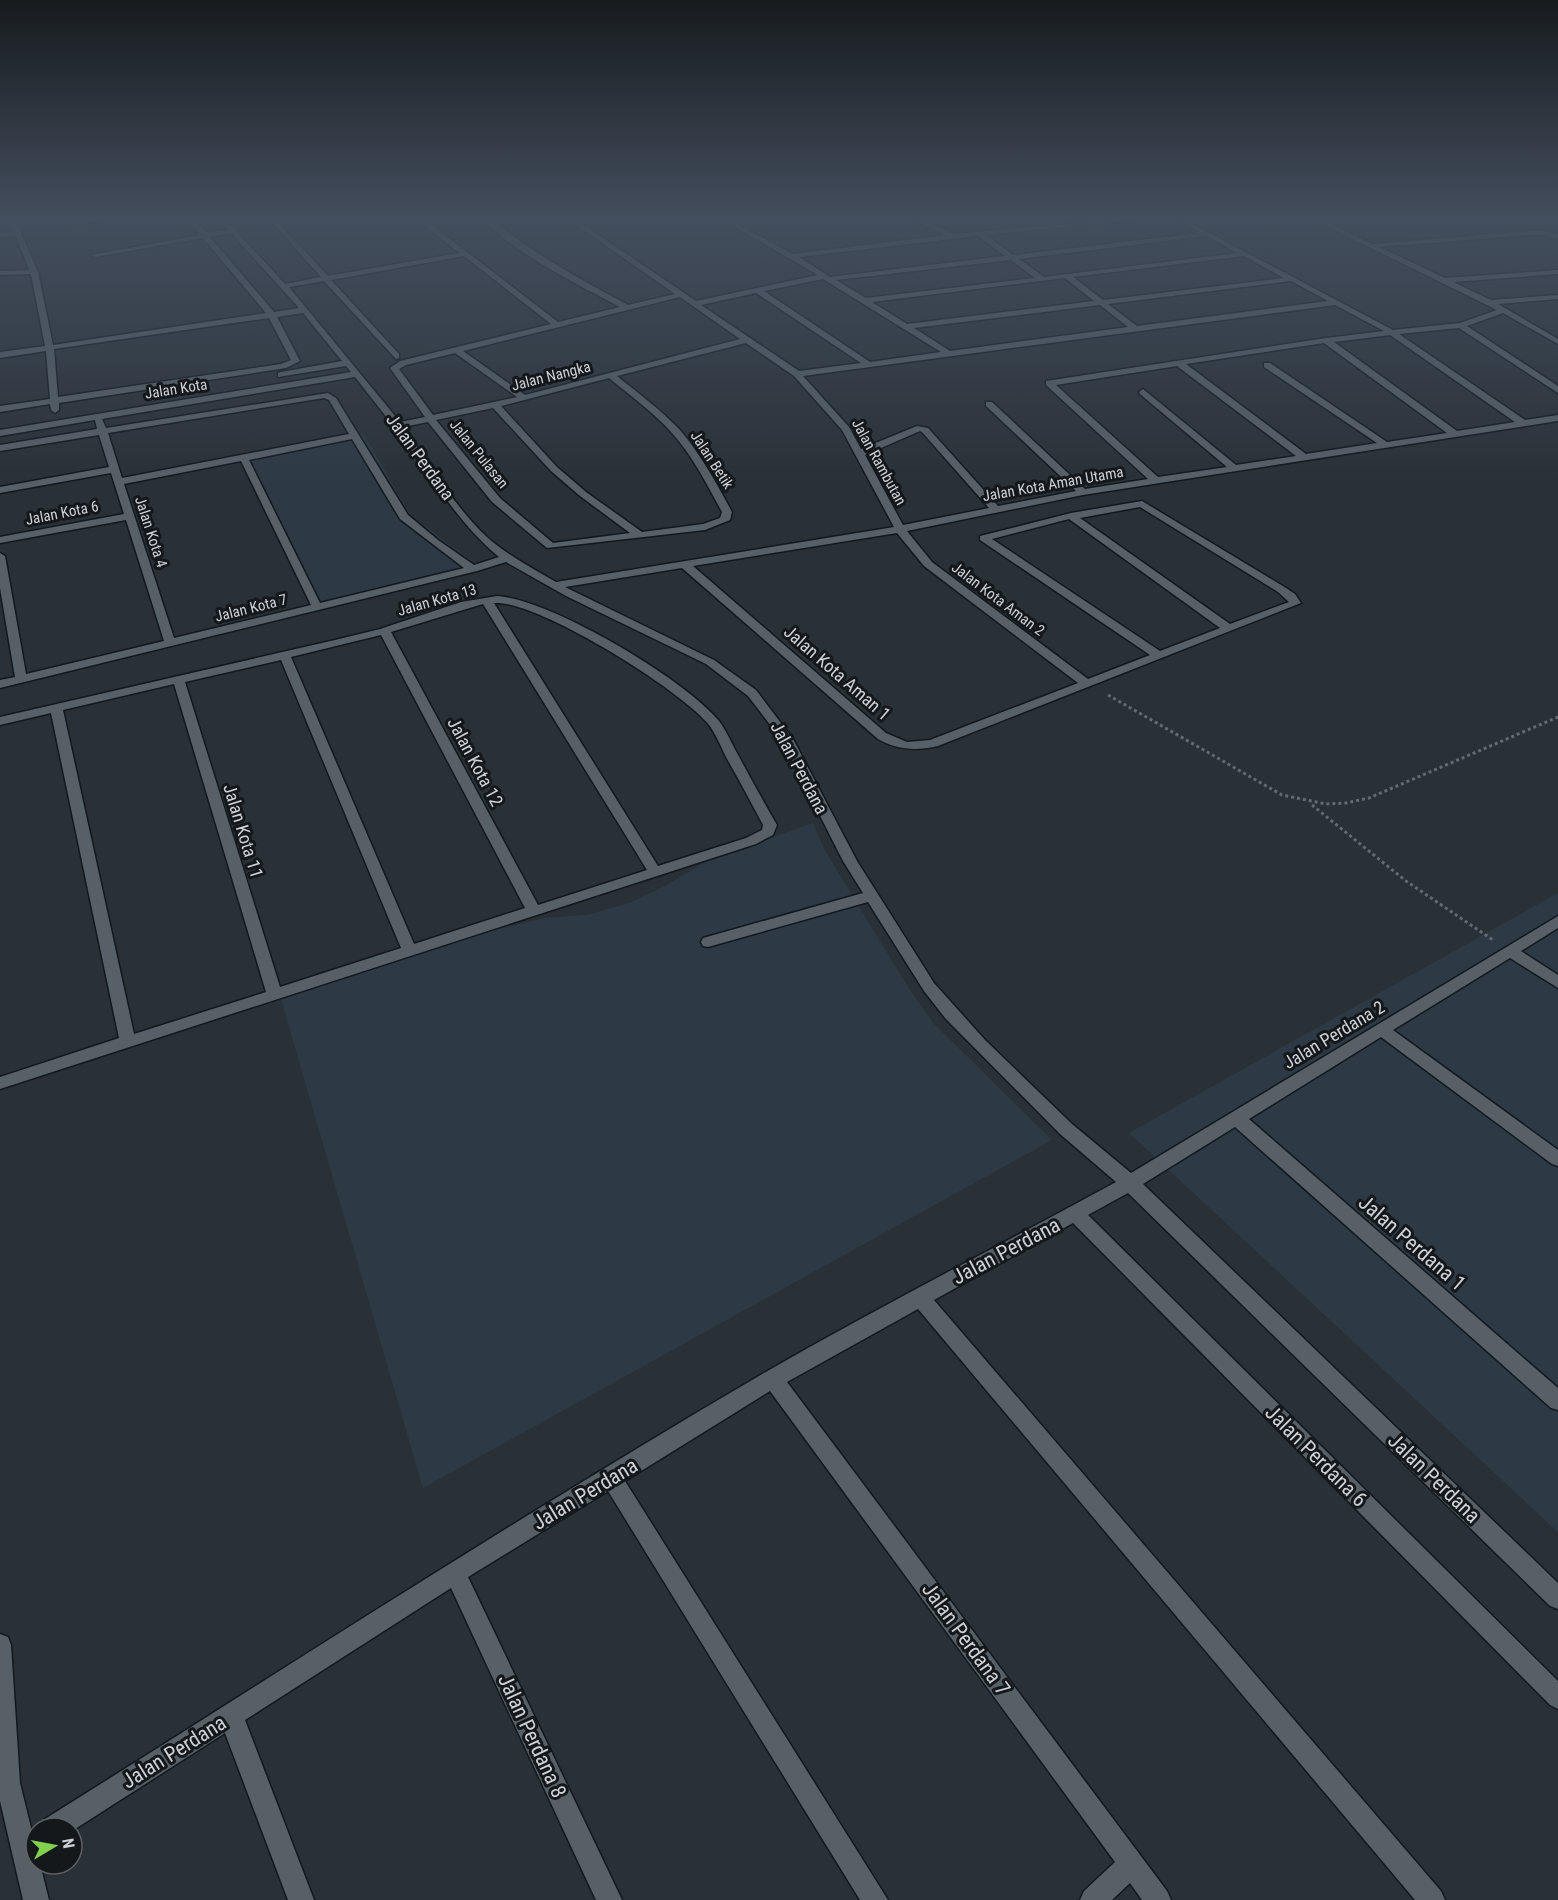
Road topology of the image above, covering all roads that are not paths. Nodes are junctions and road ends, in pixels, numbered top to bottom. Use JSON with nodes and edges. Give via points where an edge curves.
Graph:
{"nodes":[{"id":1,"x":42,"y":308,"type":"edge"},
{"id":2,"x":266,"y":308,"type":"edge"},
{"id":3,"x":304,"y":308,"type":"edge"},
{"id":4,"x":352,"y":308,"type":"edge"},
{"id":5,"x":535,"y":308,"type":"edge"},
{"id":6,"x":628,"y":308,"type":"edge"},
{"id":7,"x":699,"y":308,"type":"edge"},
{"id":8,"x":783,"y":308,"type":"edge"},
{"id":9,"x":875,"y":308,"type":"edge"},
{"id":10,"x":1049,"y":308,"type":"edge"},
{"id":11,"x":1108,"y":308,"type":"edge"},
{"id":12,"x":1295,"y":308,"type":"edge"},
{"id":13,"x":1347,"y":308,"type":"edge"},
{"id":14,"x":1500,"y":308,"type":"edge"},
{"id":15,"x":306,"y":310,"type":"junction"},
{"id":16,"x":1504,"y":310,"type":"junction"},
{"id":17,"x":272,"y":315,"type":"junction"},
{"id":18,"x":557,"y":325,"type":"junction"},
{"id":19,"x":1461,"y":326,"type":"junction"},
{"id":20,"x":905,"y":327,"type":"junction"},
{"id":21,"x":1135,"y":329,"type":"junction"},
{"id":22,"x":1390,"y":331,"type":"junction"},
{"id":23,"x":746,"y":340,"type":"junction"},
{"id":24,"x":1326,"y":340,"type":"junction"},
{"id":25,"x":1558,"y":342,"type":"edge"},
{"id":26,"x":50,"y":348,"type":"junction"},
{"id":27,"x":457,"y":350,"type":"junction"},
{"id":28,"x":946,"y":352,"type":"junction"},
{"id":29,"x":0,"y":355,"type":"edge"},
{"id":30,"x":396,"y":356,"type":"dead end"},
{"id":31,"x":1178,"y":362,"type":"junction"},
{"id":32,"x":868,"y":364,"type":"junction"},
{"id":33,"x":1267,"y":365,"type":"dead end"},
{"id":34,"x":352,"y":368,"type":"junction"},
{"id":35,"x":797,"y":374,"type":"junction"},
{"id":36,"x":610,"y":375,"type":"junction"},
{"id":37,"x":1558,"y":390,"type":"edge"},
{"id":38,"x":187,"y":391,"type":"dead end"},
{"id":39,"x":1143,"y":392,"type":"dead end"},
{"id":40,"x":523,"y":397,"type":"junction"},
{"id":41,"x":141,"y":399,"type":"dead end"},
{"id":42,"x":54,"y":400,"type":"junction"},
{"id":43,"x":989,"y":404,"type":"dead end"},
{"id":44,"x":495,"y":405,"type":"junction"},
{"id":45,"x":0,"y":409,"type":"edge"},
{"id":46,"x":96,"y":412,"type":"junction"},
{"id":47,"x":58,"y":418,"type":"junction"},
{"id":48,"x":1558,"y":418,"type":"edge"},
{"id":49,"x":432,"y":419,"type":"junction"},
{"id":50,"x":0,"y":423,"type":"edge"},
{"id":51,"x":1523,"y":423,"type":"junction"},
{"id":52,"x":398,"y":425,"type":"junction"},
{"id":53,"x":103,"y":430,"type":"junction"},
{"id":54,"x":0,"y":433,"type":"edge"},
{"id":55,"x":1455,"y":434,"type":"junction"},
{"id":56,"x":356,"y":436,"type":"junction"},
{"id":57,"x":1385,"y":445,"type":"junction"},
{"id":58,"x":0,"y":448,"type":"edge"},
{"id":59,"x":860,"y":453,"type":"junction"},
{"id":60,"x":244,"y":458,"type":"junction"},
{"id":61,"x":1305,"y":458,"type":"junction"},
{"id":62,"x":115,"y":469,"type":"junction"},
{"id":63,"x":1235,"y":469,"type":"junction"},
{"id":64,"x":1156,"y":481,"type":"junction"},
{"id":65,"x":119,"y":482,"type":"junction"},
{"id":66,"x":0,"y":490,"type":"edge"},
{"id":67,"x":1083,"y":492,"type":"junction"},
{"id":68,"x":996,"y":510,"type":"junction"},
{"id":69,"x":130,"y":516,"type":"junction"},
{"id":70,"x":1071,"y":516,"type":"junction"},
{"id":71,"x":900,"y":529,"type":"junction"},
{"id":72,"x":638,"y":534,"type":"junction"},
{"id":73,"x":0,"y":540,"type":"edge"},
{"id":74,"x":550,"y":546,"type":"joint"},
{"id":75,"x":0,"y":556,"type":"edge"},
{"id":76,"x":507,"y":558,"type":"junction"},
{"id":77,"x":686,"y":565,"type":"junction"},
{"id":78,"x":473,"y":569,"type":"junction"},
{"id":79,"x":555,"y":585,"type":"junction"},
{"id":80,"x":487,"y":601,"type":"junction"},
{"id":81,"x":317,"y":607,"type":"junction"},
{"id":82,"x":1228,"y":628,"type":"junction"},
{"id":83,"x":385,"y":631,"type":"junction"},
{"id":84,"x":170,"y":644,"type":"junction"},
{"id":85,"x":284,"y":654,"type":"junction"},
{"id":86,"x":1158,"y":655,"type":"junction"},
{"id":87,"x":178,"y":678,"type":"junction"},
{"id":88,"x":21,"y":680,"type":"junction"},
{"id":89,"x":1086,"y":683,"type":"junction"},
{"id":90,"x":0,"y":684,"type":"edge"},
{"id":91,"x":56,"y":707,"type":"junction"},
{"id":92,"x":0,"y":721,"type":"edge"},
{"id":93,"x":655,"y":872,"type":"junction"},
{"id":94,"x":871,"y":896,"type":"junction"},
{"id":95,"x":534,"y":911,"type":"junction"},
{"id":96,"x":1558,"y":921,"type":"edge"},
{"id":97,"x":708,"y":942,"type":"dead end"},
{"id":98,"x":411,"y":951,"type":"junction"},
{"id":99,"x":1510,"y":951,"type":"junction"},
{"id":100,"x":1558,"y":982,"type":"edge"},
{"id":101,"x":274,"y":994,"type":"junction"},
{"id":102,"x":1382,"y":1029,"type":"junction"},
{"id":103,"x":128,"y":1042,"type":"junction"},
{"id":104,"x":0,"y":1083,"type":"edge"},
{"id":105,"x":1236,"y":1118,"type":"junction"},
{"id":106,"x":1558,"y":1159,"type":"edge"},
{"id":107,"x":1130,"y":1183,"type":"junction"},
{"id":108,"x":1074,"y":1214,"type":"junction"},
{"id":109,"x":920,"y":1297,"type":"junction"},
{"id":110,"x":773,"y":1379,"type":"junction"},
{"id":111,"x":1558,"y":1401,"type":"edge"},
{"id":112,"x":611,"y":1477,"type":"junction"},
{"id":113,"x":455,"y":1573,"type":"junction"},
{"id":114,"x":1558,"y":1598,"type":"edge"},
{"id":115,"x":0,"y":1646,"type":"edge"},
{"id":116,"x":1558,"y":1697,"type":"edge"},
{"id":117,"x":231,"y":1716,"type":"junction"},
{"id":118,"x":4,"y":1786,"type":"edge"},
{"id":119,"x":73,"y":1816,"type":"edge"},
{"id":120,"x":24,"y":1831,"type":"edge"},
{"id":121,"x":1131,"y":1864,"type":"junction"},
{"id":122,"x":33,"y":1876,"type":"edge"},
{"id":123,"x":36,"y":1900,"type":"edge"},
{"id":124,"x":301,"y":1900,"type":"edge"},
{"id":125,"x":609,"y":1900,"type":"edge"},
{"id":126,"x":875,"y":1900,"type":"edge"},
{"id":127,"x":1093,"y":1900,"type":"edge"},
{"id":128,"x":1158,"y":1900,"type":"edge"},
{"id":129,"x":1432,"y":1900,"type":"edge"}],
"edges":[{"from":1,"to":26,"type":"street"},
{"from":2,"to":17,"type":"street"},
{"from":3,"to":15,"type":"street","name":"Jalan Perdana"},
{"from":4,"to":30,"type":"street"},
{"from":5,"to":18,"type":"street"},
{"from":6,"to":18,"type":"street"},
{"from":7,"to":23,"type":"street","name":"Jalan Rambutan"},
{"from":8,"to":32,"type":"street"},
{"from":9,"to":20,"type":"street"},
{"from":10,"to":20,"type":"street"},
{"from":11,"to":21,"type":"street"},
{"from":12,"to":21,"type":"street"},
{"from":13,"to":22,"type":"street"},
{"from":14,"to":16,"type":"street"},
{"from":15,"to":17,"type":"street"},
{"from":15,"to":34,"type":"street","name":"Jalan Perdana"},
{"from":16,"to":19,"type":"street"},
{"from":16,"to":25,"type":"street"},
{"from":17,"to":26,"type":"street"},
{"from":17,"to":42,"type":"street","via":[[296,358],[289,365]]},
{"from":18,"to":27,"type":"street"},
{"from":19,"to":22,"type":"street"},
{"from":19,"to":37,"type":"street"},
{"from":20,"to":28,"type":"street"},
{"from":21,"to":28,"type":"street"},
{"from":22,"to":24,"type":"street"},
{"from":22,"to":51,"type":"street"},
{"from":23,"to":35,"type":"street","name":"Jalan Rambutan"},
{"from":23,"to":36,"type":"street","name":"Jalan Nangka"},
{"from":24,"to":31,"type":"street"},
{"from":24,"to":55,"type":"street"},
{"from":26,"to":29,"type":"street"},
{"from":26,"to":42,"type":"street"},
{"from":27,"to":40,"type":"street"},
{"from":27,"to":49,"type":"street","name":"Jalan Pulasan","via":[[395,366],[394,370]]},
{"from":28,"to":32,"type":"street"},
{"from":31,"to":61,"type":"street"},
{"from":31,"to":64,"type":"street","via":[[1048,382]]},
{"from":32,"to":35,"type":"street"},
{"from":33,"to":57,"type":"street"},
{"from":34,"to":38,"type":"street","name":"Jalan Kota"},
{"from":34,"to":46,"type":"street","name":"Jalan Kota"},
{"from":34,"to":52,"type":"street","name":"Jalan Perdana"},
{"from":35,"to":59,"type":"street","name":"Jalan Rambutan","via":[[838,418]]},
{"from":36,"to":40,"type":"street","name":"Jalan Nangka"},
{"from":36,"to":72,"type":"street","name":"Jalan Betik","via":[[683,439],[727,512],[725,520],[711,526]]},
{"from":39,"to":63,"type":"street"},
{"from":40,"to":44,"type":"street","name":"Jalan Nangka"},
{"from":41,"to":46,"type":"street","name":"Jalan Kota"},
{"from":42,"to":45,"type":"street"},
{"from":42,"to":47,"type":"street"},
{"from":43,"to":67,"type":"street"},
{"from":44,"to":49,"type":"street","name":"Jalan Nangka"},
{"from":44,"to":72,"type":"street","via":[[554,470]]},
{"from":46,"to":47,"type":"street","name":"Jalan Kota"},
{"from":46,"to":53,"type":"street","name":"Jalan Kota 4"},
{"from":47,"to":50,"type":"street","name":"Jalan Kota"},
{"from":47,"to":54,"type":"street","name":"Jalan Kota"},
{"from":48,"to":51,"type":"street","name":"Jalan Kota Aman Utama"},
{"from":49,"to":52,"type":"street","name":"Jalan Nangka"},
{"from":49,"to":74,"type":"street","name":"Jalan Pulasan","via":[[496,500]]},
{"from":51,"to":55,"type":"street","name":"Jalan Kota Aman Utama"},
{"from":52,"to":76,"type":"street","name":"Jalan Perdana","via":[[461,514]]},
{"from":53,"to":56,"type":"street","via":[[319,395],[332,398]]},
{"from":53,"to":58,"type":"street"},
{"from":53,"to":62,"type":"street","name":"Jalan Kota 4"},
{"from":55,"to":57,"type":"street","name":"Jalan Kota Aman Utama"},
{"from":56,"to":60,"type":"street"},
{"from":56,"to":78,"type":"street","via":[[404,517]]},
{"from":57,"to":61,"type":"street","name":"Jalan Kota Aman Utama"},
{"from":59,"to":68,"type":"street","via":[[920,428],[925,430]]},
{"from":59,"to":71,"type":"street","name":"Jalan Rambutan"},
{"from":60,"to":65,"type":"street"},
{"from":60,"to":81,"type":"street"},
{"from":61,"to":63,"type":"street","name":"Jalan Kota Aman Utama"},
{"from":62,"to":65,"type":"street","name":"Jalan Kota 4"},
{"from":62,"to":66,"type":"street"},
{"from":63,"to":64,"type":"street","name":"Jalan Kota Aman Utama"},
{"from":64,"to":67,"type":"street","name":"Jalan Kota Aman Utama"},
{"from":65,"to":69,"type":"street","name":"Jalan Kota 4"},
{"from":67,"to":68,"type":"street","name":"Jalan Kota Aman Utama"},
{"from":68,"to":71,"type":"street","name":"Jalan Kota Aman Utama"},
{"from":69,"to":73,"type":"street","name":"Jalan Kota 6"},
{"from":69,"to":84,"type":"street","name":"Jalan Kota 4"},
{"from":70,"to":82,"type":"street"},
{"from":70,"to":82,"type":"street","name":"Jalan Kota Aman 1","via":[[1142,504],[1282,590],[1295,603]]},
{"from":70,"to":86,"type":"street","via":[[984,538]]},
{"from":71,"to":77,"type":"street","name":"Jalan Kota Aman Utama"},
{"from":71,"to":89,"type":"street","name":"Jalan Kota Aman 2","via":[[936,571]]},
{"from":72,"to":74,"type":"street","name":"Jalan Betik"},
{"from":75,"to":88,"type":"street"},
{"from":76,"to":78,"type":"street","name":"Jalan Kota 7"},
{"from":76,"to":79,"type":"street","name":"Jalan Perdana"},
{"from":77,"to":79,"type":"street","name":"Jalan Kota Aman Utama"},
{"from":77,"to":89,"type":"street","name":"Jalan Kota Aman 1","via":[[882,736],[901,745],[934,743]]},
{"from":78,"to":81,"type":"street","name":"Jalan Kota 7"},
{"from":79,"to":94,"type":"street","name":"Jalan Perdana","via":[[710,662],[752,693],[787,740]]},
{"from":80,"to":83,"type":"street","name":"Jalan Kota 13"},
{"from":80,"to":93,"type":"street"},
{"from":80,"to":93,"type":"street","name":"Jalan Kota 13","via":[[532,605],[565,621],[651,674],[714,723],[768,818],[768,832]]},
{"from":81,"to":84,"type":"street","name":"Jalan Kota 7"},
{"from":82,"to":86,"type":"street","name":"Jalan Kota Aman 1"},
{"from":83,"to":85,"type":"street","name":"Jalan Kota 13"},
{"from":83,"to":95,"type":"street","name":"Jalan Kota 12"},
{"from":84,"to":88,"type":"street","name":"Jalan Kota 7"},
{"from":85,"to":87,"type":"street","name":"Jalan Kota 13"},
{"from":85,"to":98,"type":"street"},
{"from":86,"to":89,"type":"street","name":"Jalan Kota Aman 1"},
{"from":87,"to":91,"type":"street","name":"Jalan Kota 13"},
{"from":87,"to":101,"type":"street","name":"Jalan Kota 11"},
{"from":88,"to":90,"type":"street","name":"Jalan Kota 7"},
{"from":91,"to":92,"type":"street","name":"Jalan Kota 13"},
{"from":91,"to":103,"type":"street"},
{"from":93,"to":95,"type":"street"},
{"from":94,"to":97,"type":"street"},
{"from":94,"to":107,"type":"street","name":"Jalan Perdana","via":[[929,987],[951,1014],[1066,1129]]},
{"from":95,"to":98,"type":"street"},
{"from":96,"to":99,"type":"street","name":"Jalan Perdana 2"},
{"from":98,"to":101,"type":"street"},
{"from":99,"to":100,"type":"street"},
{"from":99,"to":102,"type":"street","name":"Jalan Perdana 2"},
{"from":101,"to":103,"type":"street"},
{"from":102,"to":105,"type":"street","name":"Jalan Perdana 2"},
{"from":102,"to":106,"type":"street"},
{"from":103,"to":104,"type":"street"},
{"from":105,"to":107,"type":"street","name":"Jalan Perdana 2"},
{"from":105,"to":111,"type":"street","name":"Jalan Perdana 1"},
{"from":107,"to":108,"type":"street","name":"Jalan Perdana"},
{"from":107,"to":114,"type":"street","name":"Jalan Perdana"},
{"from":108,"to":109,"type":"street","name":"Jalan Perdana"},
{"from":108,"to":116,"type":"street","name":"Jalan Perdana 6"},
{"from":109,"to":110,"type":"street","name":"Jalan Perdana"},
{"from":109,"to":129,"type":"street"},
{"from":110,"to":112,"type":"street","name":"Jalan Perdana"},
{"from":110,"to":121,"type":"street","name":"Jalan Perdana 7"},
{"from":112,"to":113,"type":"street","name":"Jalan Perdana"},
{"from":112,"to":126,"type":"street"},
{"from":113,"to":117,"type":"street","name":"Jalan Perdana"},
{"from":113,"to":125,"type":"street","name":"Jalan Perdana 8"},
{"from":115,"to":118,"type":"street"},
{"from":117,"to":119,"type":"street","name":"Jalan Perdana"},
{"from":117,"to":124,"type":"street"},
{"from":118,"to":120,"type":"street"},
{"from":121,"to":127,"type":"street"},
{"from":121,"to":128,"type":"street","name":"Jalan Perdana 7"},
{"from":122,"to":123,"type":"street"}]}
